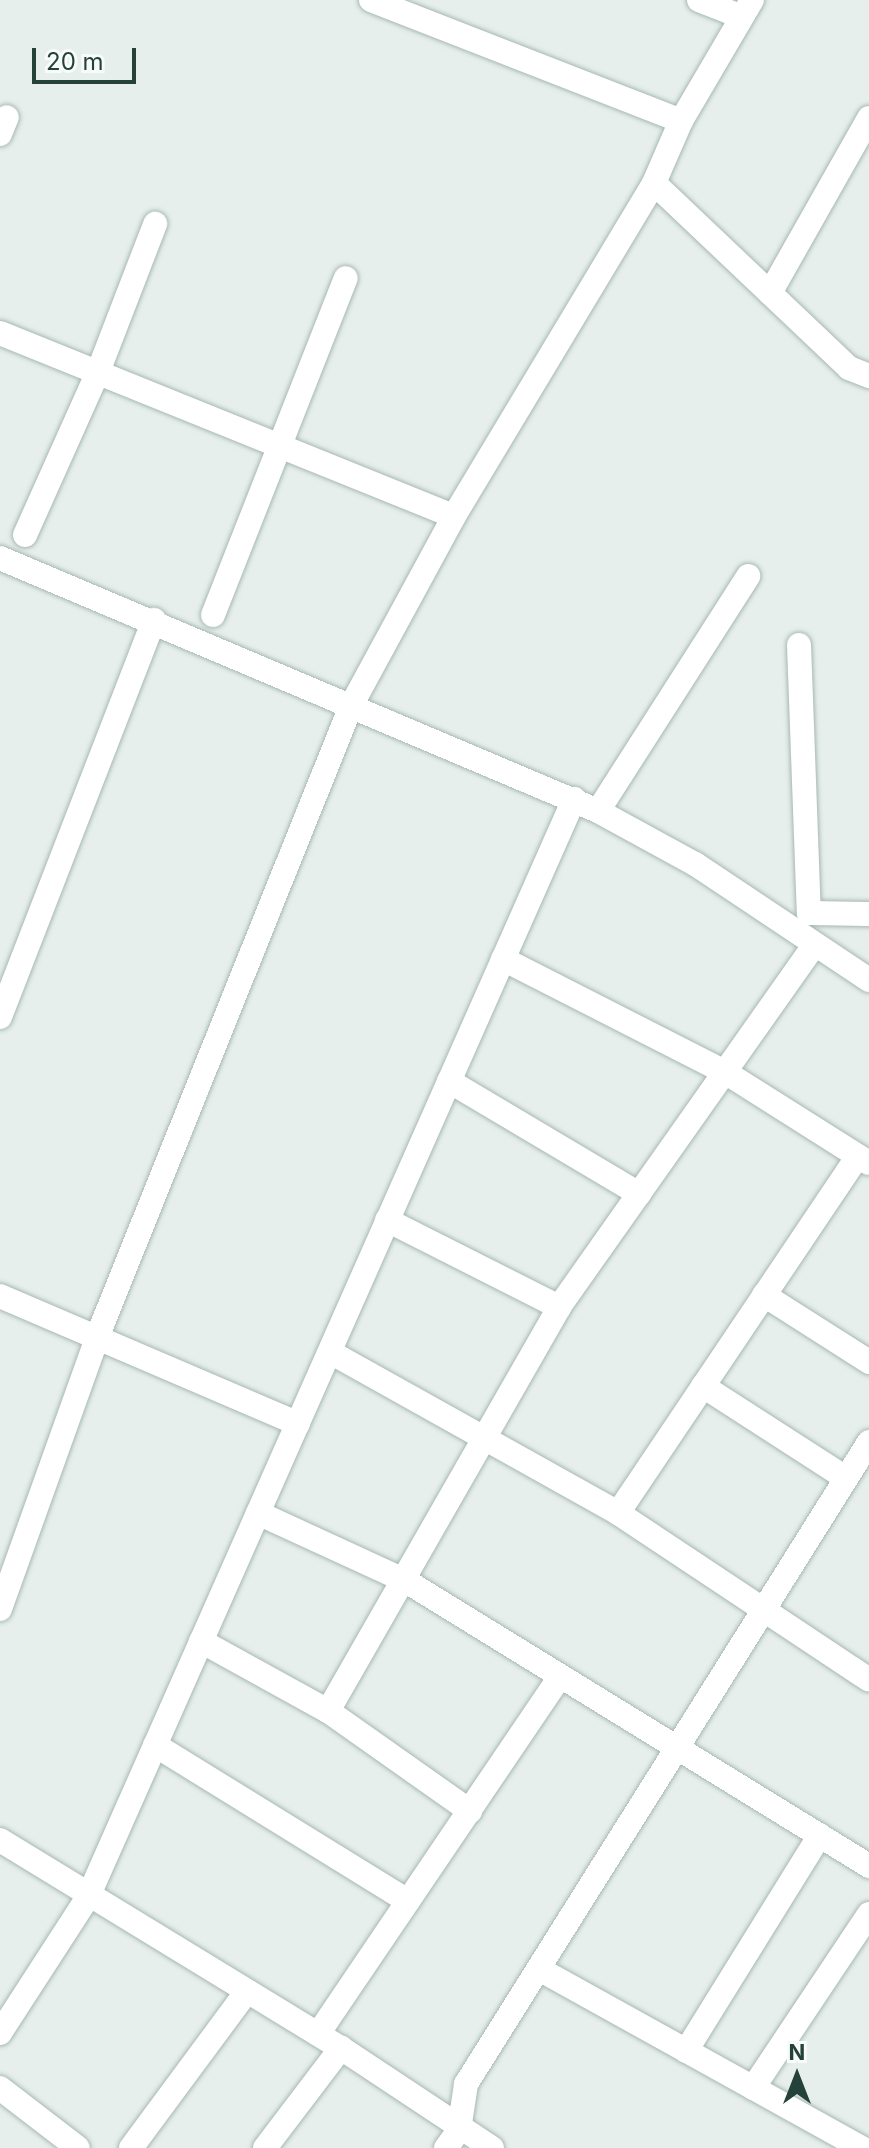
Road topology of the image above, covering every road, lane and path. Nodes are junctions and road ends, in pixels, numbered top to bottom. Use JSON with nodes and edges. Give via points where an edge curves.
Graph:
{"nodes":[{"id":1,"x":371,"y":0,"type":"edge"},
{"id":2,"x":699,"y":0,"type":"edge"},
{"id":3,"x":747,"y":9,"type":"edge"},
{"id":4,"x":869,"y":118,"type":"edge"},
{"id":5,"x":681,"y":121,"type":"junction"},
{"id":6,"x":654,"y":183,"type":"junction"},
{"id":7,"x":155,"y":224,"type":"dead end"},
{"id":8,"x":346,"y":278,"type":"dead end"},
{"id":9,"x":770,"y":293,"type":"junction"},
{"id":10,"x":0,"y":333,"type":"edge"},
{"id":11,"x":98,"y":372,"type":"junction"},
{"id":12,"x":869,"y":376,"type":"edge"},
{"id":13,"x":281,"y":446,"type":"junction"},
{"id":14,"x":454,"y":516,"type":"junction"},
{"id":15,"x":25,"y":535,"type":"dead end"},
{"id":16,"x":0,"y":558,"type":"edge"},
{"id":17,"x":748,"y":576,"type":"dead end"},
{"id":18,"x":213,"y":615,"type":"dead end"},
{"id":19,"x":154,"y":620,"type":"junction"},
{"id":20,"x":799,"y":645,"type":"dead end"},
{"id":21,"x":351,"y":706,"type":"junction"},
{"id":22,"x":574,"y":799,"type":"junction"},
{"id":23,"x":598,"y":811,"type":"junction"},
{"id":24,"x":869,"y":914,"type":"edge"},
{"id":25,"x":814,"y":945,"type":"junction"},
{"id":26,"x":503,"y":959,"type":"junction"},
{"id":27,"x":869,"y":980,"type":"edge"},
{"id":28,"x":0,"y":1017,"type":"edge"},
{"id":29,"x":725,"y":1072,"type":"junction"},
{"id":30,"x":449,"y":1081,"type":"junction"},
{"id":31,"x":864,"y":1159,"type":"edge"},
{"id":32,"x":639,"y":1194,"type":"junction"},
{"id":33,"x":387,"y":1220,"type":"junction"},
{"id":34,"x":764,"y":1295,"type":"junction"},
{"id":35,"x":0,"y":1296,"type":"edge"},
{"id":36,"x":559,"y":1307,"type":"junction"},
{"id":37,"x":98,"y":1335,"type":"junction"},
{"id":38,"x":330,"y":1352,"type":"junction"},
{"id":39,"x":869,"y":1362,"type":"edge"},
{"id":40,"x":703,"y":1386,"type":"junction"},
{"id":41,"x":298,"y":1424,"type":"junction"},
{"id":42,"x":486,"y":1436,"type":"junction"},
{"id":43,"x":869,"y":1442,"type":"edge"},
{"id":44,"x":846,"y":1478,"type":"junction"},
{"id":45,"x":258,"y":1513,"type":"junction"},
{"id":46,"x":618,"y":1513,"type":"junction"},
{"id":47,"x":406,"y":1581,"type":"junction"},
{"id":48,"x":0,"y":1609,"type":"edge"},
{"id":49,"x":763,"y":1611,"type":"junction"},
{"id":50,"x":201,"y":1641,"type":"junction"},
{"id":51,"x":560,"y":1677,"type":"junction"},
{"id":52,"x":869,"y":1680,"type":"edge"},
{"id":53,"x":328,"y":1711,"type":"junction"},
{"id":54,"x":155,"y":1745,"type":"junction"},
{"id":55,"x":678,"y":1746,"type":"junction"},
{"id":56,"x":470,"y":1811,"type":"junction"},
{"id":57,"x":820,"y":1835,"type":"junction"},
{"id":58,"x":0,"y":1840,"type":"edge"},
{"id":59,"x":869,"y":1866,"type":"edge"},
{"id":60,"x":88,"y":1897,"type":"junction"},
{"id":61,"x":408,"y":1901,"type":"junction"},
{"id":62,"x":869,"y":1914,"type":"edge"},
{"id":63,"x":539,"y":1969,"type":"junction"},
{"id":64,"x":247,"y":1991,"type":"junction"},
{"id":65,"x":0,"y":2033,"type":"edge"},
{"id":66,"x":318,"y":2034,"type":"junction"},
{"id":67,"x":341,"y":2048,"type":"junction"},
{"id":68,"x":686,"y":2051,"type":"junction"},
{"id":69,"x":0,"y":2088,"type":"edge"},
{"id":70,"x":753,"y":2088,"type":"junction"},
{"id":71,"x":452,"y":2139,"type":"edge"},
{"id":72,"x":78,"y":2148,"type":"edge"},
{"id":73,"x":131,"y":2148,"type":"edge"},
{"id":74,"x":265,"y":2148,"type":"edge"},
{"id":75,"x":492,"y":2148,"type":"edge"},
{"id":76,"x":862,"y":2148,"type":"edge"}],
"edges":[{"from":1,"to":5,"type":"street"},
{"from":2,"to":3,"type":"street"},
{"from":3,"to":5,"type":"street"},
{"from":4,"to":9,"type":"street"},
{"from":5,"to":6,"type":"street"},
{"from":6,"to":9,"type":"street"},
{"from":6,"to":14,"type":"street"},
{"from":7,"to":11,"type":"street"},
{"from":8,"to":13,"type":"street"},
{"from":9,"to":12,"type":"street","via":[[849,368]]},
{"from":10,"to":11,"type":"street"},
{"from":11,"to":13,"type":"street"},
{"from":11,"to":15,"type":"street"},
{"from":13,"to":14,"type":"street"},
{"from":13,"to":18,"type":"street"},
{"from":14,"to":21,"type":"street"},
{"from":16,"to":19,"type":"street"},
{"from":17,"to":23,"type":"street"},
{"from":19,"to":21,"type":"street"},
{"from":19,"to":28,"type":"street"},
{"from":20,"to":24,"type":"street","via":[[809,913]]},
{"from":21,"to":22,"type":"street"},
{"from":21,"to":37,"type":"street"},
{"from":22,"to":23,"type":"street"},
{"from":22,"to":26,"type":"street"},
{"from":23,"to":25,"type":"street","via":[[695,864]]},
{"from":25,"to":27,"type":"street"},
{"from":25,"to":29,"type":"street"},
{"from":26,"to":29,"type":"street"},
{"from":26,"to":30,"type":"street"},
{"from":29,"to":31,"type":"street"},
{"from":29,"to":32,"type":"street"},
{"from":30,"to":32,"type":"street"},
{"from":30,"to":33,"type":"street"},
{"from":31,"to":34,"type":"street"},
{"from":32,"to":36,"type":"street"},
{"from":33,"to":36,"type":"street"},
{"from":33,"to":38,"type":"street"},
{"from":34,"to":39,"type":"street"},
{"from":34,"to":40,"type":"street"},
{"from":35,"to":37,"type":"street"},
{"from":36,"to":42,"type":"street"},
{"from":37,"to":41,"type":"street"},
{"from":37,"to":48,"type":"street"},
{"from":38,"to":41,"type":"street"},
{"from":38,"to":42,"type":"street"},
{"from":40,"to":44,"type":"street"},
{"from":40,"to":46,"type":"street"},
{"from":41,"to":45,"type":"street"},
{"from":42,"to":46,"type":"street"},
{"from":42,"to":47,"type":"street"},
{"from":43,"to":44,"type":"street"},
{"from":44,"to":49,"type":"street"},
{"from":45,"to":47,"type":"street"},
{"from":45,"to":50,"type":"street"},
{"from":46,"to":49,"type":"street"},
{"from":47,"to":51,"type":"street"},
{"from":47,"to":53,"type":"street"},
{"from":49,"to":52,"type":"street"},
{"from":49,"to":55,"type":"street"},
{"from":50,"to":53,"type":"street"},
{"from":50,"to":54,"type":"street"},
{"from":51,"to":55,"type":"street"},
{"from":51,"to":56,"type":"street"},
{"from":53,"to":56,"type":"street"},
{"from":54,"to":60,"type":"street"},
{"from":54,"to":61,"type":"street"},
{"from":55,"to":57,"type":"street"},
{"from":55,"to":63,"type":"street"},
{"from":56,"to":61,"type":"street"},
{"from":57,"to":59,"type":"street"},
{"from":57,"to":68,"type":"street"},
{"from":58,"to":60,"type":"street"},
{"from":60,"to":64,"type":"street"},
{"from":60,"to":65,"type":"street"},
{"from":61,"to":66,"type":"street"},
{"from":62,"to":70,"type":"street"},
{"from":63,"to":68,"type":"street"},
{"from":63,"to":71,"type":"street","via":[[466,2084]]},
{"from":64,"to":66,"type":"street"},
{"from":64,"to":73,"type":"street"},
{"from":66,"to":67,"type":"street"},
{"from":67,"to":71,"type":"street"},
{"from":67,"to":74,"type":"street"},
{"from":68,"to":70,"type":"street"},
{"from":69,"to":72,"type":"street"},
{"from":70,"to":76,"type":"street"},
{"from":71,"to":75,"type":"street"}]}
